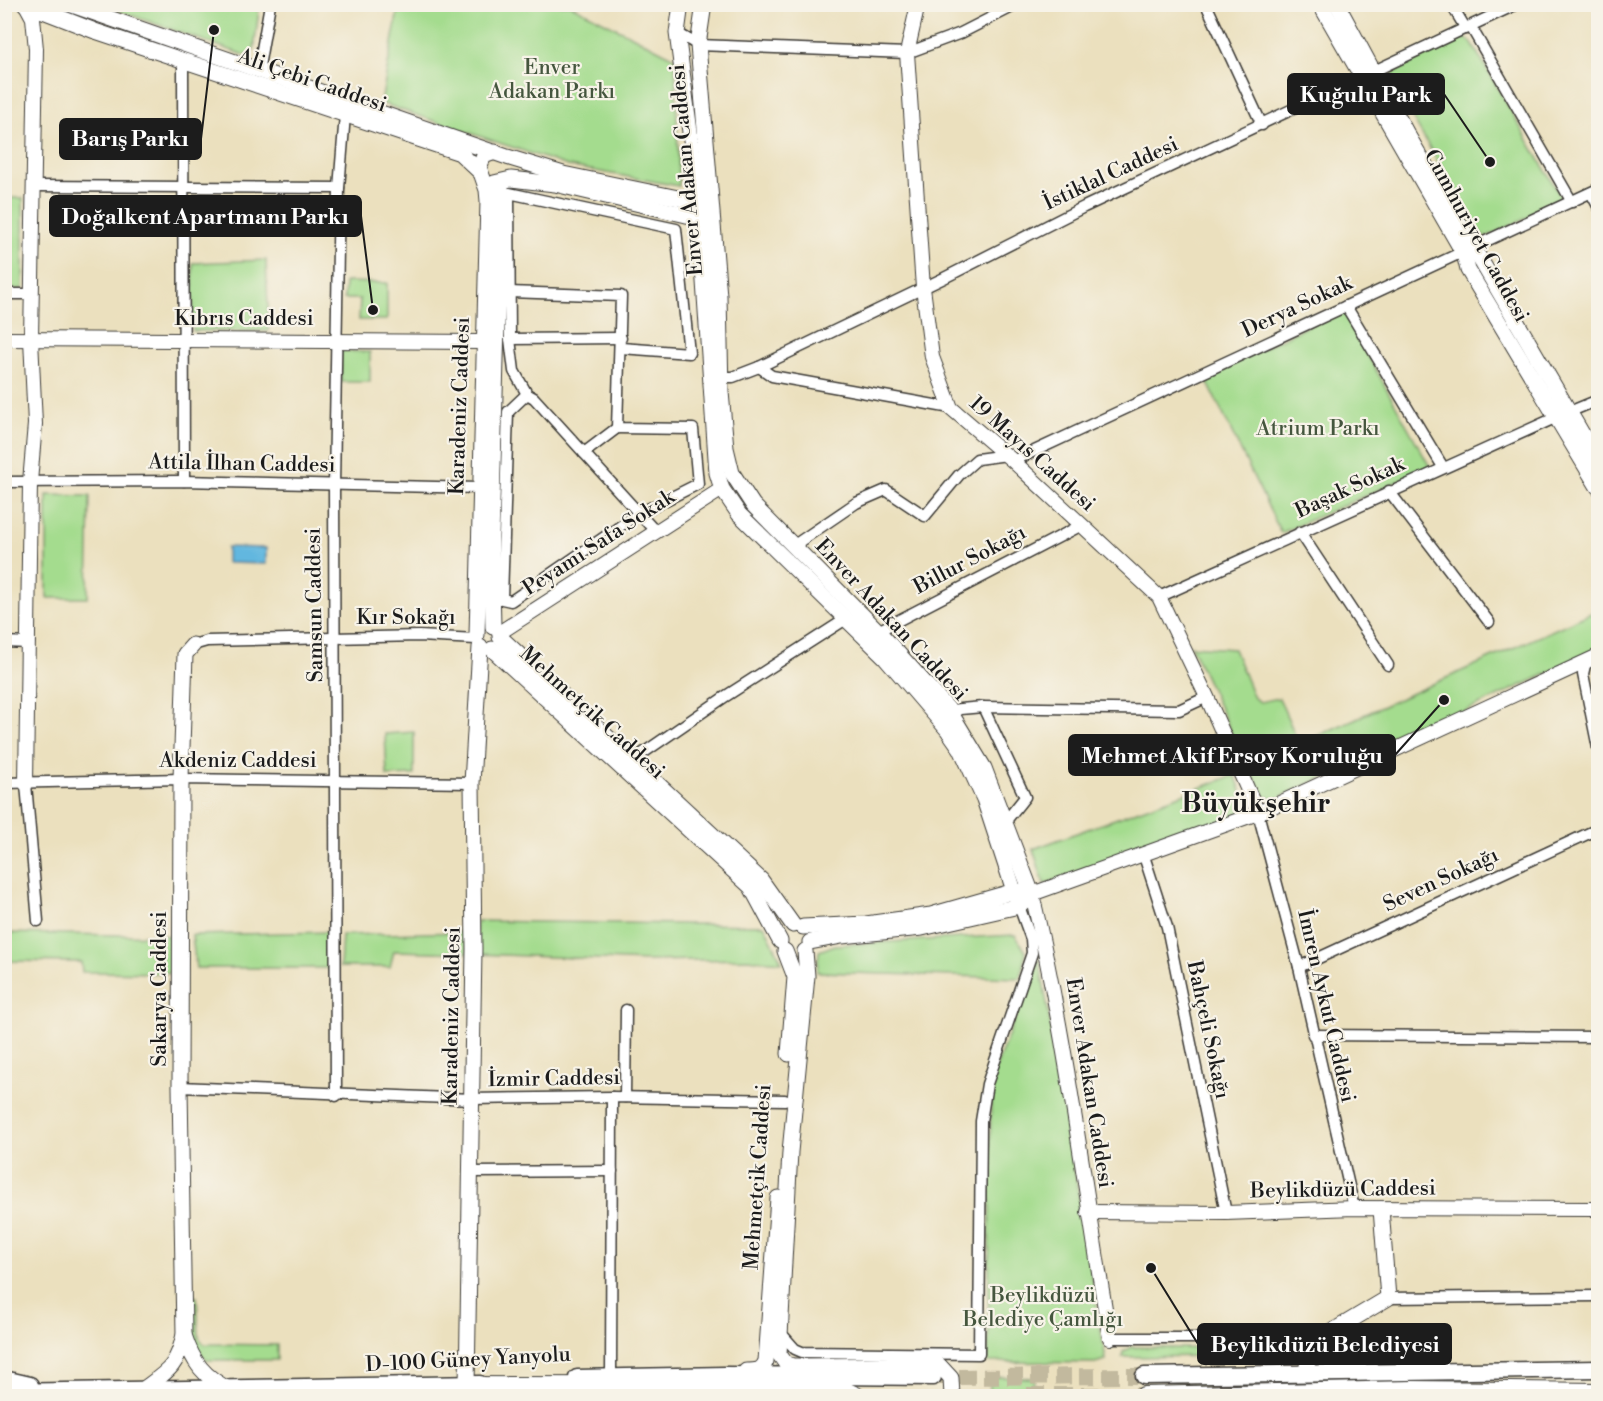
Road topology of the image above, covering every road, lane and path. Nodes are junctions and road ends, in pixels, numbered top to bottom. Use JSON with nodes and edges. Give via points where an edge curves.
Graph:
{"nodes":[{"id":1,"x":270,"y":4,"type":"edge"},
{"id":2,"x":681,"y":4,"type":"edge"},
{"id":3,"x":704,"y":4,"type":"edge"},
{"id":4,"x":918,"y":4,"type":"edge"},
{"id":5,"x":1018,"y":4,"type":"edge"},
{"id":6,"x":1206,"y":4,"type":"edge"},
{"id":7,"x":1320,"y":4,"type":"edge"},
{"id":8,"x":1337,"y":4,"type":"edge"},
{"id":9,"x":1451,"y":4,"type":"edge"},
{"id":10,"x":1516,"y":4,"type":"edge"},
{"id":11,"x":26,"y":5,"type":"edge"},
{"id":12,"x":66,"y":11,"type":"edge"},
{"id":13,"x":1469,"y":28,"type":"junction"},
{"id":14,"x":677,"y":33,"type":"junction"},
{"id":15,"x":698,"y":45,"type":"junction"},
{"id":16,"x":36,"y":49,"type":"junction"},
{"id":17,"x":907,"y":53,"type":"junction"},
{"id":18,"x":183,"y":59,"type":"junction"},
{"id":19,"x":258,"y":72,"type":"junction"},
{"id":20,"x":1367,"y":74,"type":"junction"},
{"id":21,"x":345,"y":115,"type":"junction"},
{"id":22,"x":1262,"y":126,"type":"junction"},
{"id":23,"x":498,"y":154,"type":"junction"},
{"id":24,"x":482,"y":175,"type":"junction"},
{"id":25,"x":503,"y":181,"type":"junction"},
{"id":26,"x":35,"y":186,"type":"junction"},
{"id":27,"x":182,"y":186,"type":"junction"},
{"id":28,"x":339,"y":188,"type":"junction"},
{"id":29,"x":1595,"y":191,"type":"edge"},
{"id":30,"x":698,"y":193,"type":"junction"},
{"id":31,"x":1572,"y":202,"type":"junction"},
{"id":32,"x":1599,"y":206,"type":"edge"},
{"id":33,"x":699,"y":218,"type":"junction"},
{"id":34,"x":1469,"y":251,"type":"junction"},
{"id":35,"x":923,"y":288,"type":"junction"},
{"id":36,"x":509,"y":292,"type":"junction"},
{"id":37,"x":4,"y":294,"type":"edge"},
{"id":38,"x":32,"y":294,"type":"junction"},
{"id":39,"x":1346,"y":306,"type":"junction"},
{"id":40,"x":4,"y":339,"type":"edge"},
{"id":41,"x":31,"y":339,"type":"junction"},
{"id":42,"x":510,"y":339,"type":"junction"},
{"id":43,"x":182,"y":340,"type":"junction"},
{"id":44,"x":338,"y":340,"type":"junction"},
{"id":45,"x":483,"y":342,"type":"junction"},
{"id":46,"x":621,"y":343,"type":"junction"},
{"id":47,"x":759,"y":367,"type":"junction"},
{"id":48,"x":723,"y":376,"type":"junction"},
{"id":49,"x":527,"y":394,"type":"junction"},
{"id":50,"x":1599,"y":400,"type":"edge"},
{"id":51,"x":951,"y":408,"type":"junction"},
{"id":52,"x":1563,"y":415,"type":"junction"},
{"id":53,"x":617,"y":428,"type":"junction"},
{"id":54,"x":584,"y":453,"type":"junction"},
{"id":55,"x":1010,"y":458,"type":"junction"},
{"id":56,"x":1599,"y":461,"type":"edge"},
{"id":57,"x":1443,"y":466,"type":"junction"},
{"id":58,"x":184,"y":481,"type":"junction"},
{"id":59,"x":736,"y":481,"type":"junction"},
{"id":60,"x":4,"y":482,"type":"edge"},
{"id":61,"x":30,"y":482,"type":"junction"},
{"id":62,"x":334,"y":486,"type":"junction"},
{"id":63,"x":1599,"y":487,"type":"edge"},
{"id":64,"x":478,"y":488,"type":"junction"},
{"id":65,"x":722,"y":489,"type":"junction"},
{"id":66,"x":1389,"y":491,"type":"junction"},
{"id":67,"x":638,"y":514,"type":"junction"},
{"id":68,"x":1080,"y":526,"type":"junction"},
{"id":69,"x":655,"y":531,"type":"junction"},
{"id":70,"x":1300,"y":532,"type":"junction"},
{"id":71,"x":793,"y":546,"type":"junction"},
{"id":72,"x":1159,"y":597,"type":"junction"},
{"id":73,"x":846,"y":619,"type":"junction"},
{"id":74,"x":1489,"y":622,"type":"dead end"},
{"id":75,"x":878,"y":631,"type":"junction"},
{"id":76,"x":336,"y":637,"type":"junction"},
{"id":77,"x":488,"y":638,"type":"junction"},
{"id":78,"x":4,"y":642,"type":"edge"},
{"id":79,"x":29,"y":643,"type":"junction"},
{"id":80,"x":193,"y":645,"type":"joint"},
{"id":81,"x":1592,"y":659,"type":"edge"},
{"id":82,"x":1388,"y":665,"type":"dead end"},
{"id":83,"x":1207,"y":697,"type":"junction"},
{"id":84,"x":983,"y":707,"type":"junction"},
{"id":85,"x":949,"y":710,"type":"junction"},
{"id":86,"x":1599,"y":748,"type":"edge"},
{"id":87,"x":633,"y":760,"type":"junction"},
{"id":88,"x":181,"y":779,"type":"junction"},
{"id":89,"x":336,"y":780,"type":"junction"},
{"id":90,"x":4,"y":783,"type":"edge"},
{"id":91,"x":472,"y":783,"type":"junction"},
{"id":92,"x":26,"y":784,"type":"junction"},
{"id":93,"x":1258,"y":813,"type":"junction"},
{"id":94,"x":1005,"y":822,"type":"junction"},
{"id":95,"x":1599,"y":829,"type":"edge"},
{"id":96,"x":1144,"y":856,"type":"junction"},
{"id":97,"x":1032,"y":894,"type":"junction"},
{"id":98,"x":1017,"y":898,"type":"junction"},
{"id":99,"x":38,"y":921,"type":"dead end"},
{"id":100,"x":798,"y":926,"type":"junction"},
{"id":101,"x":782,"y":946,"type":"junction"},
{"id":102,"x":808,"y":947,"type":"junction"},
{"id":103,"x":1299,"y":967,"type":"junction"},
{"id":104,"x":626,"y":1010,"type":"dead end"},
{"id":105,"x":1313,"y":1035,"type":"junction"},
{"id":106,"x":1599,"y":1037,"type":"edge"},
{"id":107,"x":180,"y":1088,"type":"junction"},
{"id":108,"x":336,"y":1095,"type":"junction"},
{"id":109,"x":612,"y":1097,"type":"junction"},
{"id":110,"x":625,"y":1097,"type":"junction"},
{"id":111,"x":472,"y":1099,"type":"junction"},
{"id":112,"x":789,"y":1101,"type":"junction"},
{"id":113,"x":612,"y":1171,"type":"junction"},
{"id":114,"x":470,"y":1172,"type":"junction"},
{"id":115,"x":1354,"y":1208,"type":"junction"},
{"id":116,"x":1381,"y":1209,"type":"junction"},
{"id":117,"x":1599,"y":1209,"type":"edge"},
{"id":118,"x":1088,"y":1212,"type":"junction"},
{"id":119,"x":1226,"y":1213,"type":"junction"},
{"id":120,"x":1599,"y":1296,"type":"edge"},
{"id":121,"x":1388,"y":1298,"type":"junction"},
{"id":122,"x":184,"y":1335,"type":"junction"},
{"id":123,"x":780,"y":1338,"type":"junction"},
{"id":124,"x":1110,"y":1338,"type":"joint"},
{"id":125,"x":1311,"y":1344,"type":"junction"},
{"id":126,"x":1599,"y":1369,"type":"edge"},
{"id":127,"x":1306,"y":1372,"type":"junction"},
{"id":128,"x":725,"y":1375,"type":"junction"},
{"id":129,"x":1144,"y":1376,"type":"tunnel mouth"},
{"id":130,"x":611,"y":1377,"type":"junction"},
{"id":131,"x":933,"y":1377,"type":"tunnel mouth"},
{"id":132,"x":4,"y":1379,"type":"edge"},
{"id":133,"x":1599,"y":1380,"type":"edge"},
{"id":134,"x":467,"y":1386,"type":"junction"},
{"id":135,"x":230,"y":1389,"type":"junction"},
{"id":136,"x":1413,"y":1390,"type":"junction"},
{"id":137,"x":141,"y":1391,"type":"junction"},
{"id":138,"x":4,"y":1392,"type":"edge"},
{"id":139,"x":69,"y":1392,"type":"junction"},
{"id":140,"x":1599,"y":1392,"type":"edge"},
{"id":141,"x":856,"y":1396,"type":"edge"},
{"id":142,"x":952,"y":1396,"type":"edge"},
{"id":143,"x":1144,"y":1396,"type":"tunnel mouth"}],
"edges":[{"from":1,"to":19,"type":"street"},
{"from":2,"to":14,"type":"main road","name":"Enver Adakan Caddesi"},
{"from":3,"to":15,"type":"main road","name":"Enver Adakan Caddesi"},
{"from":4,"to":17,"type":"street","name":"19 Mayıs Caddesi"},
{"from":5,"to":17,"type":"street","via":[[961,33]]},
{"from":6,"to":22,"type":"street"},
{"from":7,"to":20,"type":"main road","name":"Cumhuriyet Caddesi"},
{"from":8,"to":20,"type":"main road","name":"Cumhuriyet Caddesi"},
{"from":9,"to":13,"type":"street"},
{"from":10,"to":13,"type":"street","name":"İstiklal Caddesi"},
{"from":11,"to":12,"type":"main road","name":"Ali Çebi Caddesi"},
{"from":11,"to":16,"type":"street","via":[[33,18]]},
{"from":12,"to":16,"type":"street","via":[[46,22]]},
{"from":12,"to":18,"type":"main road","name":"Ali Çebi Caddesi","via":[[95,31]]},
{"from":12,"to":19,"type":"main road","name":"Ali Çebi Caddesi"},
{"from":13,"to":20,"type":"street","name":"İstiklal Caddesi"},
{"from":13,"to":31,"type":"street"},
{"from":14,"to":15,"type":"street"},
{"from":14,"to":30,"type":"main road","name":"Enver Adakan Caddesi"},
{"from":15,"to":17,"type":"street"},
{"from":15,"to":48,"type":"main road","name":"Enver Adakan Caddesi"},
{"from":16,"to":26,"type":"street"},
{"from":17,"to":35,"type":"street","name":"19 Mayıs Caddesi"},
{"from":18,"to":21,"type":"main road","name":"Ali Çebi Caddesi"},
{"from":18,"to":27,"type":"street"},
{"from":19,"to":23,"type":"main road","name":"Ali Çebi Caddesi"},
{"from":20,"to":22,"type":"street","name":"İstiklal Caddesi"},
{"from":20,"to":34,"type":"main road","name":"Cumhuriyet Caddesi"},
{"from":21,"to":24,"type":"main road","name":"Ali Çebi Caddesi","via":[[460,153]]},
{"from":21,"to":28,"type":"street","name":"Samsun Caddesi"},
{"from":22,"to":35,"type":"street","name":"İstiklal Caddesi","via":[[1084,207]]},
{"from":23,"to":24,"type":"main road","via":[[488,153],[481,159]]},
{"from":23,"to":25,"type":"main road","via":[[509,167]]},
{"from":23,"to":30,"type":"main road","name":"Ali Çebi Caddesi","via":[[563,174],[678,198]]},
{"from":24,"to":25,"type":"main road","via":[[493,183]]},
{"from":24,"to":45,"type":"main road","name":"Karadeniz Caddesi","via":[[488,201]]},
{"from":25,"to":33,"type":"main road","via":[[555,184]]},
{"from":25,"to":77,"type":"main road","name":"Karadeniz Caddesi"},
{"from":26,"to":27,"type":"street"},
{"from":26,"to":38,"type":"street"},
{"from":27,"to":28,"type":"street"},
{"from":27,"to":43,"type":"street"},
{"from":28,"to":44,"type":"street","name":"Samsun Caddesi"},
{"from":29,"to":31,"type":"street","name":"Derya Sokak"},
{"from":29,"to":32,"type":"street"},
{"from":30,"to":33,"type":"main road","name":"Enver Adakan Caddesi"},
{"from":31,"to":34,"type":"street","name":"Derya Sokak"},
{"from":33,"to":65,"type":"main road","name":"Enver Adakan Caddesi","via":[[717,473]]},
{"from":34,"to":39,"type":"street","name":"Derya Sokak"},
{"from":34,"to":52,"type":"main road","name":"Cumhuriyet Caddesi","via":[[1468,270]]},
{"from":35,"to":47,"type":"street","name":"İstiklal Caddesi"},
{"from":35,"to":51,"type":"street","name":"19 Mayıs Caddesi","via":[[932,357]]},
{"from":36,"to":42,"type":"street"},
{"from":36,"to":46,"type":"street","via":[[621,296]]},
{"from":36,"to":46,"type":"street","via":[[509,193],[676,229],[689,353]]},
{"from":37,"to":38,"type":"street"},
{"from":38,"to":41,"type":"street"},
{"from":39,"to":55,"type":"street","name":"Derya Sokak"},
{"from":39,"to":57,"type":"street"},
{"from":40,"to":41,"type":"street","name":"Kıbrıs Caddesi"},
{"from":41,"to":43,"type":"street","name":"Kıbrıs Caddesi"},
{"from":41,"to":61,"type":"street","via":[[35,424]]},
{"from":42,"to":46,"type":"street"},
{"from":42,"to":49,"type":"street","via":[[514,371]]},
{"from":43,"to":44,"type":"street","name":"Kıbrıs Caddesi"},
{"from":43,"to":58,"type":"street"},
{"from":44,"to":45,"type":"street","name":"Kıbrıs Caddesi"},
{"from":44,"to":62,"type":"street","name":"Samsun Caddesi"},
{"from":45,"to":64,"type":"main road","name":"Karadeniz Caddesi"},
{"from":46,"to":53,"type":"street"},
{"from":47,"to":48,"type":"street","name":"İstiklal Caddesi","via":[[733,377]]},
{"from":47,"to":51,"type":"street","via":[[772,376]]},
{"from":48,"to":59,"type":"main road","name":"Enver Adakan Caddesi","via":[[726,448]]},
{"from":49,"to":54,"type":"street"},
{"from":49,"to":67,"type":"street","via":[[508,412],[502,599],[511,600]]},
{"from":50,"to":52,"type":"street","name":"Başak Sokak"},
{"from":51,"to":55,"type":"street","name":"19 Mayıs Caddesi"},
{"from":52,"to":56,"type":"main road","name":"Cumhuriyet Caddesi"},
{"from":52,"to":57,"type":"street","name":"Başak Sokak"},
{"from":52,"to":63,"type":"main road","name":"Cumhuriyet Caddesi"},
{"from":53,"to":54,"type":"street"},
{"from":53,"to":67,"type":"street","via":[[693,429],[698,484]]},
{"from":54,"to":67,"type":"street"},
{"from":55,"to":68,"type":"street","name":"19 Mayıs Caddesi"},
{"from":55,"to":71,"type":"street","name":"Derya Sokak","via":[[977,459],[925,516],[886,490],[856,503]]},
{"from":57,"to":66,"type":"street","name":"Başak Sokak"},
{"from":58,"to":61,"type":"street","name":"Attila İlhan Caddesi"},
{"from":58,"to":62,"type":"street","name":"Attila İlhan Caddesi"},
{"from":59,"to":65,"type":"main road"},
{"from":59,"to":71,"type":"main road","name":"Enver Adakan Caddesi","via":[[753,505]]},
{"from":60,"to":61,"type":"street","name":"Attila İlhan Caddesi"},
{"from":61,"to":79,"type":"street"},
{"from":62,"to":64,"type":"street","name":"Attila İlhan Caddesi"},
{"from":62,"to":76,"type":"street","name":"Samsun Caddesi"},
{"from":64,"to":77,"type":"main road","name":"Karadeniz Caddesi"},
{"from":65,"to":69,"type":"street","name":"Peyami Safa Sokak"},
{"from":65,"to":73,"type":"main road","name":"Enver Adakan Caddesi","via":[[742,516]]},
{"from":66,"to":70,"type":"street","name":"Başak Sokak"},
{"from":66,"to":74,"type":"street"},
{"from":67,"to":69,"type":"street"},
{"from":68,"to":72,"type":"street","name":"19 Mayıs Caddesi"},
{"from":68,"to":75,"type":"street","name":"Billur Sokağı"},
{"from":69,"to":77,"type":"street","name":"Peyami Safa Sokak"},
{"from":70,"to":72,"type":"street","name":"Başak Sokak"},
{"from":70,"to":82,"type":"street"},
{"from":71,"to":75,"type":"main road","name":"Enver Adakan Caddesi"},
{"from":72,"to":83,"type":"street","name":"19 Mayıs Caddesi"},
{"from":73,"to":87,"type":"street"},
{"from":73,"to":98,"type":"main road","name":"Enver Adakan Caddesi","via":[[929,706],[961,749],[984,799]]},
{"from":75,"to":85,"type":"main road","name":"Enver Adakan Caddesi"},
{"from":76,"to":77,"type":"street","name":"Kır Sokağı"},
{"from":76,"to":80,"type":"street","name":"Kır Sokağı","via":[[207,641]]},
{"from":76,"to":89,"type":"street","name":"Samsun Caddesi"},
{"from":77,"to":87,"type":"main road","name":"Mehmetçik Caddesi"},
{"from":77,"to":91,"type":"main road","name":"Karadeniz Caddesi"},
{"from":77,"to":101,"type":"main road","name":"Mehmetçik Caddesi","via":[[751,887]]},
{"from":78,"to":79,"type":"street"},
{"from":79,"to":92,"type":"street"},
{"from":80,"to":88,"type":"main road","name":"Sakarya Caddesi","via":[[185,654]]},
{"from":81,"to":86,"type":"street","via":[[1583,675]]},
{"from":81,"to":93,"type":"street"},
{"from":83,"to":84,"type":"street","via":[[1179,710]]},
{"from":83,"to":93,"type":"street","name":"19 Mayıs Caddesi"},
{"from":84,"to":85,"type":"street"},
{"from":84,"to":94,"type":"street","via":[[1025,797]]},
{"from":85,"to":94,"type":"main road","name":"Enver Adakan Caddesi","via":[[981,761]]},
{"from":87,"to":100,"type":"main road","name":"Mehmetçik Caddesi","via":[[761,880]]},
{"from":88,"to":89,"type":"street","name":"Akdeniz Caddesi"},
{"from":88,"to":92,"type":"street","name":"Akdeniz Caddesi"},
{"from":88,"to":107,"type":"main road","name":"Sakarya Caddesi"},
{"from":89,"to":91,"type":"street","name":"Akdeniz Caddesi"},
{"from":89,"to":108,"type":"street","name":"Samsun Caddesi"},
{"from":90,"to":92,"type":"street","name":"Akdeniz Caddesi"},
{"from":91,"to":111,"type":"main road","name":"Karadeniz Caddesi"},
{"from":92,"to":99,"type":"street"},
{"from":93,"to":96,"type":"street"},
{"from":93,"to":103,"type":"street","name":"İmren Aykut Caddesi"},
{"from":94,"to":97,"type":"main road","name":"Enver Adakan Caddesi"},
{"from":95,"to":103,"type":"street","name":"Seven Sokağı"},
{"from":96,"to":97,"type":"street"},
{"from":96,"to":119,"type":"street","name":"Bahçeli Sokağı","via":[[1167,927]]},
{"from":97,"to":98,"type":"main road"},
{"from":97,"to":118,"type":"street","name":"Enver Adakan Caddesi","via":[[1060,1016]]},
{"from":98,"to":100,"type":"main road","via":[[866,924]]},
{"from":98,"to":102,"type":"main road","via":[[922,928],[842,936]]},
{"from":98,"to":123,"type":"street","via":[[1032,953],[987,1084],[981,1121],[979,1354],[802,1352]]},
{"from":100,"to":101,"type":"main road","via":[[784,930]]},
{"from":100,"to":102,"type":"main road","via":[[809,933]]},
{"from":101,"to":102,"type":"main road","via":[[793,955]]},
{"from":101,"to":112,"type":"main road","name":"Mehmetçik Caddesi","via":[[795,977]]},
{"from":102,"to":112,"type":"main road","name":"Mehmetçik Caddesi"},
{"from":103,"to":105,"type":"street","name":"İmren Aykut Caddesi"},
{"from":104,"to":110,"type":"street"},
{"from":105,"to":106,"type":"street"},
{"from":105,"to":115,"type":"street","name":"İmren Aykut Caddesi"},
{"from":107,"to":108,"type":"street","name":"İzmir Caddesi"},
{"from":107,"to":122,"type":"main road","name":"Sakarya Caddesi"},
{"from":108,"to":111,"type":"street","name":"İzmir Caddesi"},
{"from":109,"to":110,"type":"street","name":"İzmir Caddesi"},
{"from":109,"to":111,"type":"street","name":"İzmir Caddesi"},
{"from":109,"to":113,"type":"street"},
{"from":110,"to":112,"type":"street","name":"İzmir Caddesi"},
{"from":111,"to":114,"type":"main road","name":"Karadeniz Caddesi"},
{"from":112,"to":123,"type":"main road","name":"Mehmetçik Caddesi"},
{"from":112,"to":128,"type":"main road","name":"Mehmetçik Caddesi","via":[[766,1361],[757,1371]]},
{"from":113,"to":114,"type":"street"},
{"from":113,"to":130,"type":"street"},
{"from":114,"to":134,"type":"main road","name":"Karadeniz Caddesi"},
{"from":115,"to":116,"type":"street","name":"Beylikdüzü Caddesi"},
{"from":115,"to":119,"type":"street","name":"Beylikdüzü Caddesi"},
{"from":116,"to":117,"type":"street","name":"Beylikdüzü Caddesi"},
{"from":116,"to":121,"type":"main road"},
{"from":118,"to":119,"type":"street","name":"Beylikdüzü Caddesi"},
{"from":118,"to":124,"type":"street","name":"Enver Adakan Caddesi"},
{"from":120,"to":121,"type":"street"},
{"from":121,"to":125,"type":"main road"},
{"from":122,"to":135,"type":"main road","via":[[198,1367],[207,1377]]},
{"from":122,"to":137,"type":"main road","via":[[173,1367]]},
{"from":123,"to":142,"type":"main road","via":[[782,1361],[793,1366],[939,1365],[951,1378]]},
{"from":124,"to":125,"type":"street","via":[[1296,1338]]},
{"from":125,"to":127,"type":"main road"},
{"from":126,"to":127,"type":"main road"},
{"from":127,"to":129,"type":"main road"},
{"from":128,"to":130,"type":"main road","name":"D-100 Güney Yanyolu"},
{"from":128,"to":131,"type":"main road","name":"D-100 Güney Yanyolu"},
{"from":130,"to":134,"type":"main road","name":"D-100 Güney Yanyolu","via":[[511,1380]]},
{"from":132,"to":139,"type":"main road"},
{"from":133,"to":136,"type":"highway","via":[[1487,1383]]},
{"from":134,"to":135,"type":"main road","name":"D-100 Güney Yanyolu"},
{"from":134,"to":141,"type":"highway","via":[[816,1388]]},
{"from":135,"to":137,"type":"main road","name":"D-100 Güney Yanyolu"},
{"from":136,"to":140,"type":"highway"},
{"from":136,"to":143,"type":"highway"},
{"from":137,"to":139,"type":"main road","name":"D-100 Güney Yanyolu"},
{"from":138,"to":139,"type":"main road","name":"D-100 Güney Yanyolu"}]}
